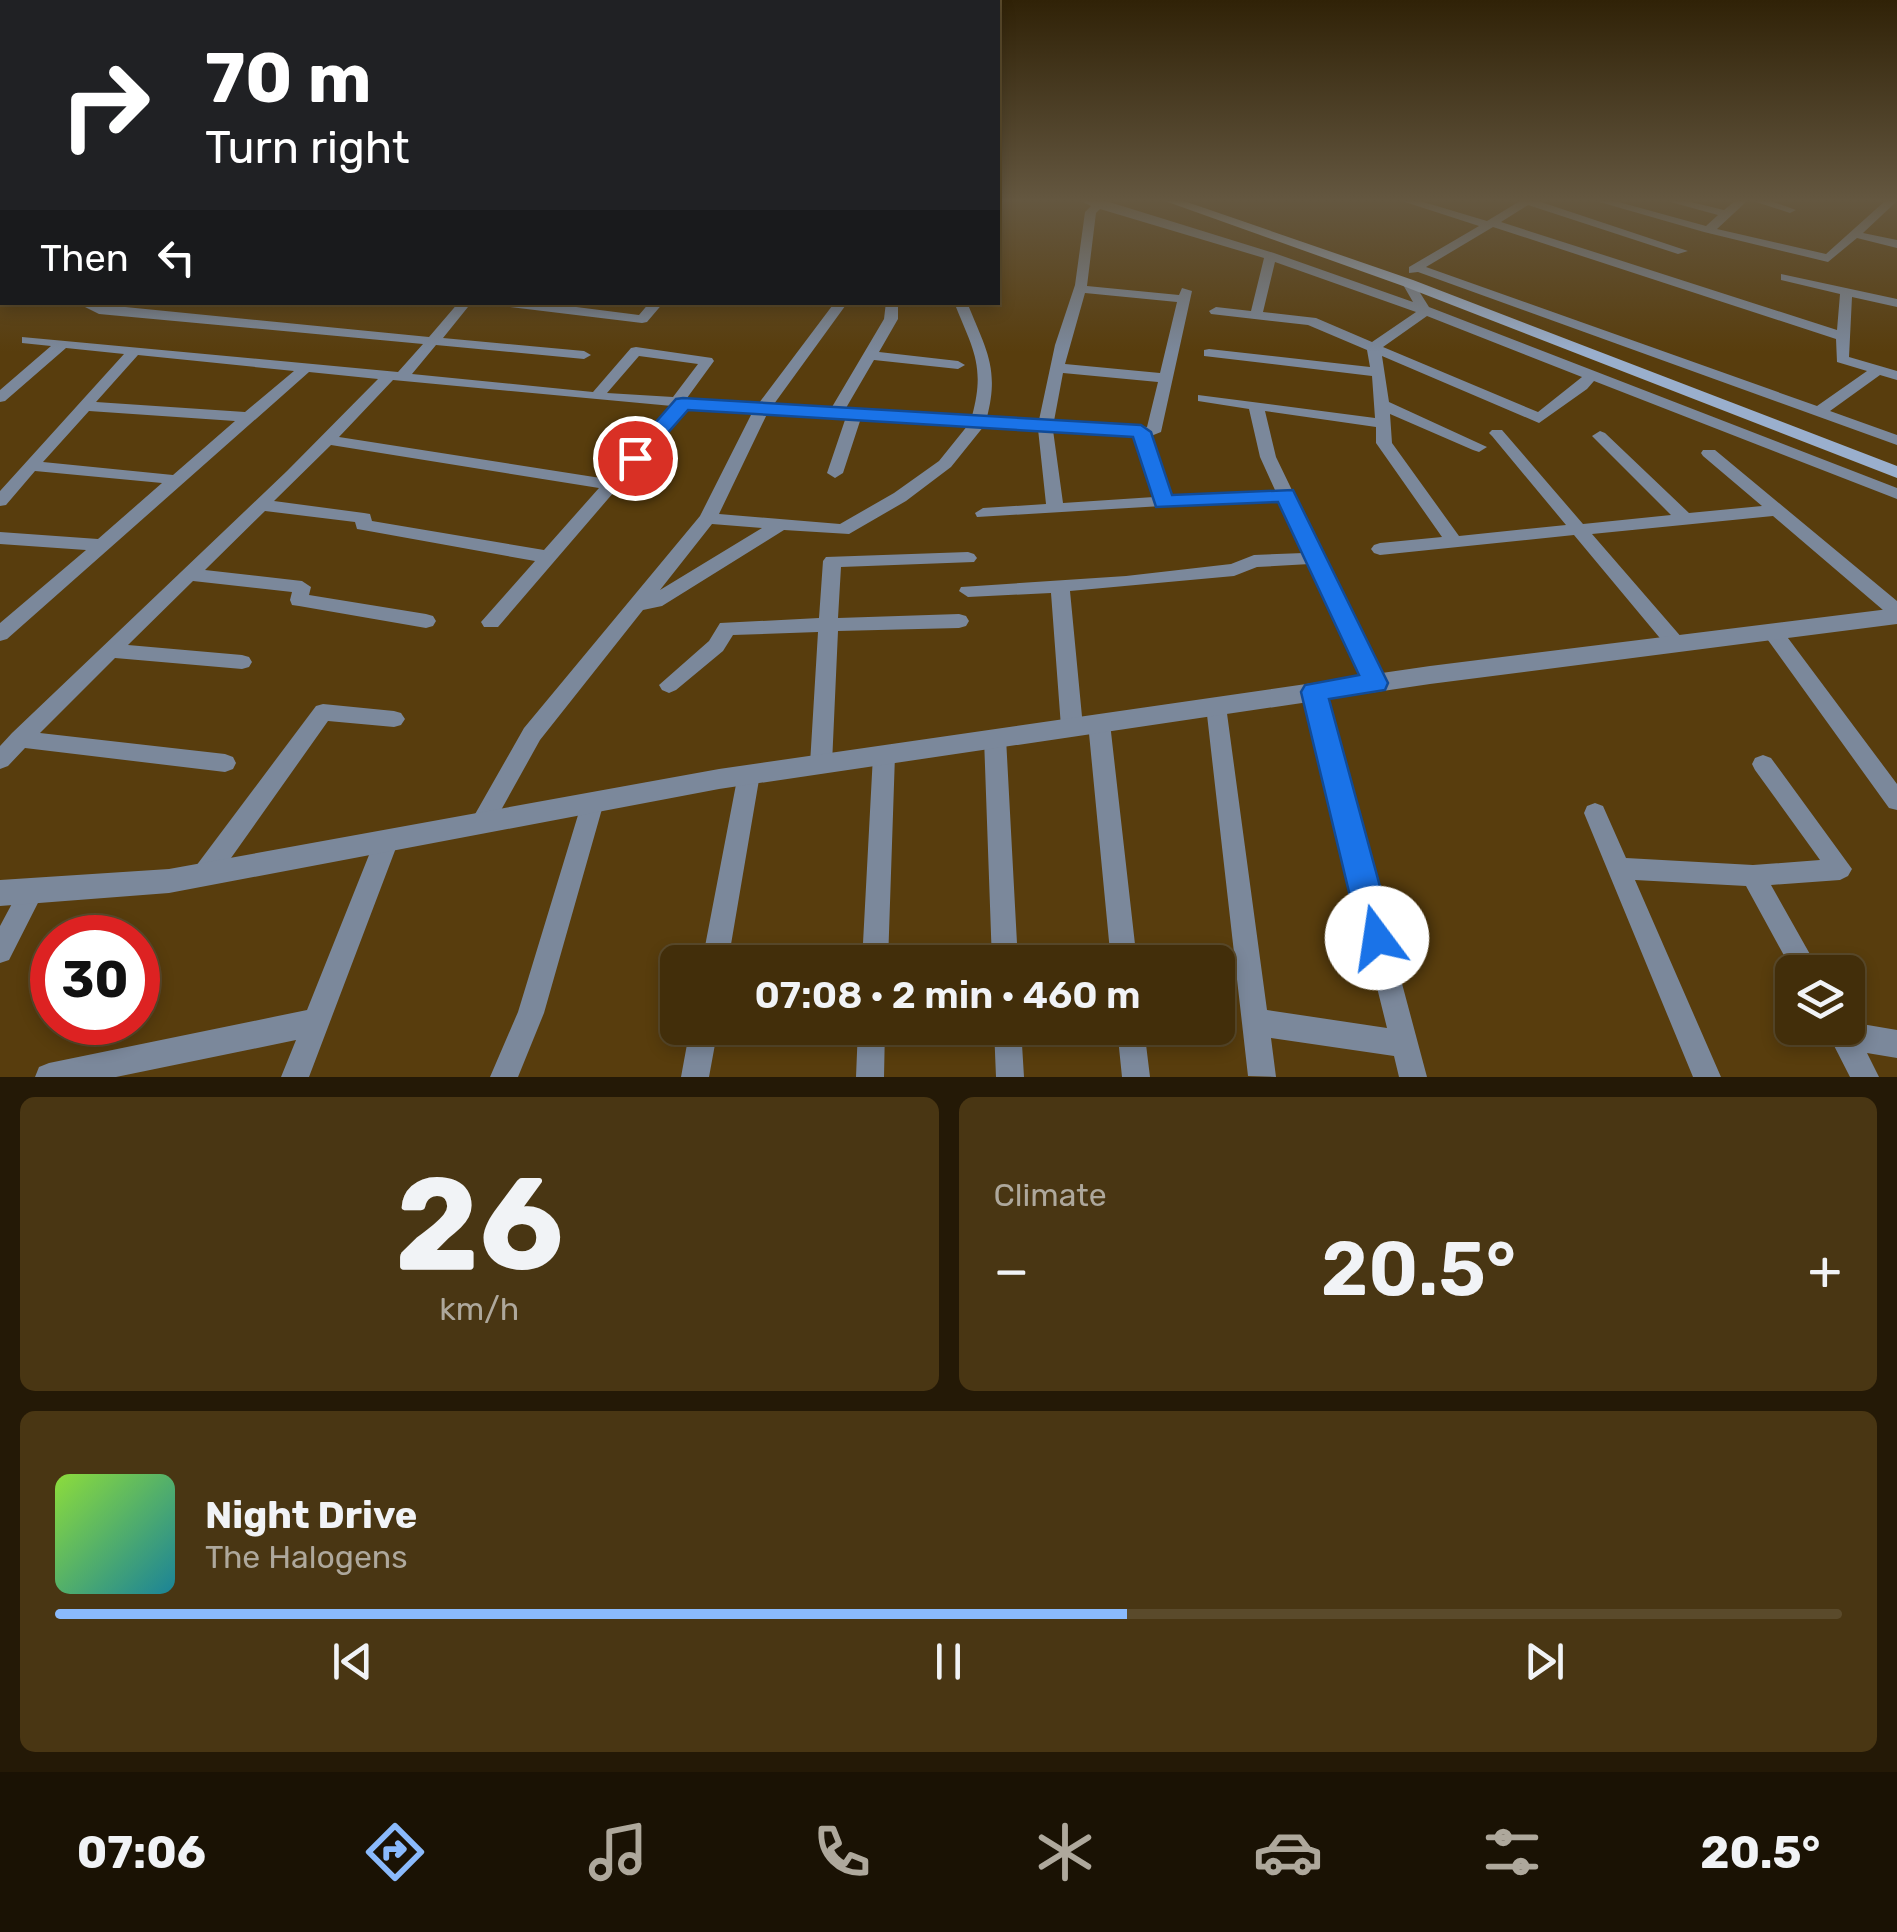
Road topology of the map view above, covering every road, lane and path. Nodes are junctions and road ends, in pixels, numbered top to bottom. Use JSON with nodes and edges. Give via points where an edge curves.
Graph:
{"nodes":[{"id":1,"x":1086,"y":251,"type":"edge"},
{"id":2,"x":1255,"y":251,"type":"edge"},
{"id":3,"x":1315,"y":251,"type":"edge"},
{"id":4,"x":1445,"y":251,"type":"edge"},
{"id":5,"x":1580,"y":251,"type":"edge"},
{"id":6,"x":1799,"y":251,"type":"edge"},
{"id":7,"x":1835,"y":251,"type":"edge"},
{"id":8,"x":1270,"y":256,"type":"junction"},
{"id":9,"x":1417,"y":268,"type":"junction"},
{"id":10,"x":1785,"y":278,"type":"dead end"},
{"id":11,"x":1402,"y":281,"type":"junction"},
{"id":12,"x":1080,"y":289,"type":"junction"},
{"id":13,"x":1846,"y":292,"type":"junction"},
{"id":14,"x":1897,"y":303,"type":"edge"},
{"id":15,"x":88,"y":305,"type":"edge"},
{"id":16,"x":463,"y":305,"type":"edge"},
{"id":17,"x":524,"y":305,"type":"edge"},
{"id":18,"x":655,"y":305,"type":"edge"},
{"id":19,"x":840,"y":305,"type":"edge"},
{"id":20,"x":892,"y":305,"type":"edge"},
{"id":21,"x":961,"y":305,"type":"edge"},
{"id":22,"x":1216,"y":310,"type":"dead end"},
{"id":23,"x":1424,"y":310,"type":"junction"},
{"id":24,"x":1256,"y":316,"type":"junction"},
{"id":25,"x":1844,"y":336,"type":"junction"},
{"id":26,"x":27,"y":340,"type":"dead end"},
{"id":27,"x":433,"y":340,"type":"junction"},
{"id":28,"x":62,"y":344,"type":"junction"},
{"id":29,"x":1373,"y":347,"type":"junction"},
{"id":30,"x":134,"y":351,"type":"junction"},
{"id":31,"x":1209,"y":353,"type":"dead end"},
{"id":32,"x":584,"y":355,"type":"dead end"},
{"id":33,"x":870,"y":355,"type":"junction"},
{"id":34,"x":958,"y":366,"type":"dead end"},
{"id":35,"x":305,"y":368,"type":"junction"},
{"id":36,"x":1057,"y":368,"type":"junction"},
{"id":37,"x":1877,"y":371,"type":"junction"},
{"id":38,"x":1378,"y":372,"type":"junction"},
{"id":39,"x":1590,"y":375,"type":"junction"},
{"id":40,"x":1897,"y":376,"type":"edge"},
{"id":41,"x":395,"y":377,"type":"junction"},
{"id":42,"x":1166,"y":378,"type":"junction"},
{"id":43,"x":596,"y":397,"type":"junction"},
{"id":44,"x":0,"y":398,"type":"edge"},
{"id":45,"x":1203,"y":398,"type":"dead end"},
{"id":46,"x":679,"y":403,"type":"junction"},
{"id":47,"x":1383,"y":404,"type":"junction"},
{"id":48,"x":86,"y":406,"type":"junction"},
{"id":49,"x":1256,"y":406,"type":"junction"},
{"id":50,"x":762,"y":409,"type":"junction"},
{"id":51,"x":1820,"y":410,"type":"junction"},
{"id":52,"x":835,"y":415,"type":"junction"},
{"id":53,"x":854,"y":416,"type":"junction"},
{"id":54,"x":249,"y":417,"type":"junction"},
{"id":55,"x":978,"y":423,"type":"junction"},
{"id":56,"x":1385,"y":424,"type":"junction"},
{"id":57,"x":1045,"y":426,"type":"junction"},
{"id":58,"x":1141,"y":432,"type":"junction"},
{"id":59,"x":1497,"y":433,"type":"dead end"},
{"id":60,"x":1600,"y":436,"type":"dead end"},
{"id":61,"x":329,"y":440,"type":"junction"},
{"id":62,"x":1897,"y":440,"type":"edge"},
{"id":63,"x":1480,"y":447,"type":"dead end"},
{"id":64,"x":1709,"y":452,"type":"dead end"},
{"id":65,"x":32,"y":466,"type":"junction"},
{"id":66,"x":1897,"y":472,"type":"edge"},
{"id":67,"x":835,"y":473,"type":"dead end"},
{"id":68,"x":177,"y":480,"type":"junction"},
{"id":69,"x":611,"y":485,"type":"junction"},
{"id":70,"x":1286,"y":494,"type":"junction"},
{"id":71,"x":1897,"y":494,"type":"edge"},
{"id":72,"x":0,"y":501,"type":"edge"},
{"id":73,"x":1164,"y":502,"type":"junction"},
{"id":74,"x":260,"y":505,"type":"junction"},
{"id":75,"x":1054,"y":508,"type":"junction"},
{"id":76,"x":1778,"y":510,"type":"junction"},
{"id":77,"x":983,"y":512,"type":"dead end"},
{"id":78,"x":708,"y":518,"type":"junction"},
{"id":79,"x":1685,"y":519,"type":"junction"},
{"id":80,"x":780,"y":525,"type":"junction"},
{"id":81,"x":1579,"y":530,"type":"junction"},
{"id":82,"x":0,"y":538,"type":"edge"},
{"id":83,"x":1454,"y":542,"type":"junction"},
{"id":84,"x":102,"y":545,"type":"junction"},
{"id":85,"x":1380,"y":549,"type":"dead end"},
{"id":86,"x":548,"y":557,"type":"junction"},
{"id":87,"x":968,"y":558,"type":"dead end"},
{"id":88,"x":1316,"y":558,"type":"junction"},
{"id":89,"x":188,"y":574,"type":"junction"},
{"id":90,"x":1060,"y":586,"type":"junction"},
{"id":91,"x":968,"y":591,"type":"dead end"},
{"id":92,"x":638,"y":605,"type":"junction"},
{"id":93,"x":1897,"y":613,"type":"edge"},
{"id":94,"x":959,"y":620,"type":"dead end"},
{"id":95,"x":426,"y":621,"type":"dead end"},
{"id":96,"x":491,"y":622,"type":"dead end"},
{"id":97,"x":829,"y":625,"type":"junction"},
{"id":98,"x":1772,"y":631,"type":"junction"},
{"id":99,"x":0,"y":634,"type":"edge"},
{"id":100,"x":1676,"y":644,"type":"junction"},
{"id":101,"x":109,"y":650,"type":"junction"},
{"id":102,"x":242,"y":662,"type":"dead end"},
{"id":103,"x":1375,"y":683,"type":"junction"},
{"id":104,"x":669,"y":685,"type":"dead end"},
{"id":105,"x":1314,"y":692,"type":"junction"},
{"id":106,"x":1216,"y":706,"type":"junction"},
{"id":107,"x":394,"y":720,"type":"dead end"},
{"id":108,"x":1098,"y":723,"type":"junction"},
{"id":109,"x":1072,"y":727,"type":"junction"},
{"id":110,"x":994,"y":738,"type":"junction"},
{"id":111,"x":20,"y":739,"type":"junction"},
{"id":112,"x":884,"y":755,"type":"junction"},
{"id":113,"x":0,"y":760,"type":"edge"},
{"id":114,"x":225,"y":763,"type":"dead end"},
{"id":115,"x":821,"y":764,"type":"junction"},
{"id":116,"x":1763,"y":764,"type":"dead end"},
{"id":117,"x":749,"y":774,"type":"junction"},
{"id":118,"x":1897,"y":801,"type":"edge"},
{"id":119,"x":593,"y":802,"type":"junction"},
{"id":120,"x":1595,"y":813,"type":"dead end"},
{"id":121,"x":482,"y":822,"type":"junction"},
{"id":122,"x":386,"y":840,"type":"junction"},
{"id":123,"x":1618,"y":868,"type":"junction"},
{"id":124,"x":205,"y":874,"type":"junction"},
{"id":125,"x":1753,"y":876,"type":"junction"},
{"id":126,"x":32,"y":891,"type":"junction"},
{"id":127,"x":0,"y":893,"type":"edge"},
{"id":128,"x":718,"y":945,"type":"edge"},
{"id":129,"x":876,"y":945,"type":"edge"},
{"id":130,"x":1004,"y":945,"type":"edge"},
{"id":131,"x":1122,"y":945,"type":"edge"},
{"id":132,"x":0,"y":951,"type":"edge"},
{"id":133,"x":1798,"y":955,"type":"edge"},
{"id":134,"x":316,"y":1022,"type":"junction"},
{"id":135,"x":1256,"y":1022,"type":"junction"},
{"id":136,"x":1865,"y":1037,"type":"edge"},
{"id":137,"x":1404,"y":1044,"type":"junction"},
{"id":138,"x":1897,"y":1044,"type":"edge"},
{"id":139,"x":701,"y":1045,"type":"edge"},
{"id":140,"x":871,"y":1045,"type":"edge"},
{"id":141,"x":1009,"y":1045,"type":"edge"},
{"id":142,"x":1132,"y":1045,"type":"edge"},
{"id":143,"x":1848,"y":1045,"type":"edge"},
{"id":144,"x":114,"y":1069,"type":"edge"},
{"id":145,"x":1262,"y":1076,"type":"edge"},
{"id":146,"x":49,"y":1077,"type":"edge"},
{"id":147,"x":295,"y":1077,"type":"edge"},
{"id":148,"x":504,"y":1077,"type":"edge"},
{"id":149,"x":695,"y":1077,"type":"edge"},
{"id":150,"x":870,"y":1077,"type":"edge"},
{"id":151,"x":1010,"y":1077,"type":"edge"},
{"id":152,"x":1136,"y":1077,"type":"edge"},
{"id":153,"x":1412,"y":1077,"type":"edge"},
{"id":154,"x":1708,"y":1077,"type":"edge"},
{"id":155,"x":1865,"y":1077,"type":"edge"}],
"edges":[{"from":1,"to":12,"type":"street"},
{"from":2,"to":8,"type":"street"},
{"from":3,"to":11,"type":"main road"},
{"from":4,"to":9,"type":"street"},
{"from":5,"to":25,"type":"street"},
{"from":6,"to":7,"type":"street","via":[[1828,258]]},
{"from":8,"to":23,"type":"street"},
{"from":8,"to":24,"type":"street"},
{"from":9,"to":11,"type":"street"},
{"from":9,"to":51,"type":"street"},
{"from":10,"to":13,"type":"street"},
{"from":11,"to":23,"type":"street"},
{"from":11,"to":66,"type":"main road"},
{"from":12,"to":36,"type":"street"},
{"from":12,"to":42,"type":"street","via":[[1185,295]]},
{"from":13,"to":14,"type":"street"},
{"from":13,"to":25,"type":"street"},
{"from":15,"to":27,"type":"street"},
{"from":16,"to":27,"type":"street"},
{"from":17,"to":18,"type":"street","via":[[642,320]]},
{"from":19,"to":50,"type":"street"},
{"from":20,"to":33,"type":"street"},
{"from":21,"to":55,"type":"street","via":[[986,366]]},
{"from":22,"to":24,"type":"street"},
{"from":23,"to":29,"type":"street"},
{"from":23,"to":39,"type":"street"},
{"from":24,"to":29,"type":"street","via":[[1311,321]]},
{"from":25,"to":37,"type":"street","via":[[1842,359]]},
{"from":26,"to":28,"type":"street"},
{"from":27,"to":32,"type":"street"},
{"from":27,"to":41,"type":"street"},
{"from":28,"to":30,"type":"street"},
{"from":28,"to":44,"type":"street"},
{"from":29,"to":38,"type":"street"},
{"from":29,"to":39,"type":"street","via":[[1539,418]]},
{"from":30,"to":35,"type":"street"},
{"from":30,"to":48,"type":"street"},
{"from":31,"to":38,"type":"street"},
{"from":33,"to":34,"type":"street"},
{"from":33,"to":52,"type":"street"},
{"from":35,"to":41,"type":"street"},
{"from":35,"to":54,"type":"street"},
{"from":36,"to":42,"type":"street"},
{"from":36,"to":57,"type":"street"},
{"from":37,"to":40,"type":"street"},
{"from":37,"to":51,"type":"street"},
{"from":38,"to":47,"type":"street"},
{"from":39,"to":71,"type":"street"},
{"from":41,"to":43,"type":"street"},
{"from":41,"to":61,"type":"street"},
{"from":42,"to":58,"type":"street","via":[[1154,432]]},
{"from":43,"to":46,"type":"street"},
{"from":43,"to":46,"type":"street","via":[[636,352],[707,362]]},
{"from":45,"to":49,"type":"street"},
{"from":46,"to":50,"type":"street"},
{"from":46,"to":69,"type":"street"},
{"from":47,"to":56,"type":"street"},
{"from":47,"to":63,"type":"street"},
{"from":48,"to":54,"type":"street"},
{"from":48,"to":65,"type":"street"},
{"from":49,"to":56,"type":"street"},
{"from":49,"to":70,"type":"street"},
{"from":50,"to":52,"type":"street"},
{"from":50,"to":78,"type":"street"},
{"from":51,"to":62,"type":"street"},
{"from":52,"to":53,"type":"street"},
{"from":53,"to":55,"type":"street"},
{"from":53,"to":67,"type":"street"},
{"from":54,"to":68,"type":"street"},
{"from":55,"to":57,"type":"street"},
{"from":55,"to":80,"type":"street","via":[[945,464],[842,530]]},
{"from":56,"to":83,"type":"street","via":[[1384,442]]},
{"from":57,"to":58,"type":"street"},
{"from":57,"to":75,"type":"street"},
{"from":58,"to":73,"type":"street"},
{"from":59,"to":81,"type":"street"},
{"from":60,"to":79,"type":"street"},
{"from":61,"to":69,"type":"street"},
{"from":61,"to":74,"type":"street"},
{"from":64,"to":76,"type":"street"},
{"from":65,"to":68,"type":"street"},
{"from":65,"to":72,"type":"street"},
{"from":68,"to":84,"type":"street"},
{"from":69,"to":86,"type":"street"},
{"from":70,"to":73,"type":"street"},
{"from":70,"to":88,"type":"street"},
{"from":73,"to":75,"type":"street"},
{"from":74,"to":86,"type":"street","via":[[364,518],[363,525]]},
{"from":74,"to":89,"type":"street"},
{"from":75,"to":77,"type":"street"},
{"from":76,"to":79,"type":"street"},
{"from":76,"to":93,"type":"street"},
{"from":78,"to":80,"type":"street"},
{"from":78,"to":92,"type":"street"},
{"from":79,"to":81,"type":"street"},
{"from":80,"to":92,"type":"street"},
{"from":81,"to":83,"type":"street"},
{"from":81,"to":100,"type":"street"},
{"from":82,"to":84,"type":"street"},
{"from":83,"to":85,"type":"street"},
{"from":84,"to":99,"type":"street"},
{"from":86,"to":96,"type":"street"},
{"from":87,"to":97,"type":"street","via":[[832,561]]},
{"from":88,"to":90,"type":"street"},
{"from":88,"to":103,"type":"street"},
{"from":89,"to":95,"type":"street","via":[[302,587],[299,600]]},
{"from":89,"to":101,"type":"street"},
{"from":90,"to":91,"type":"street"},
{"from":90,"to":109,"type":"street"},
{"from":92,"to":121,"type":"street","via":[[532,734]]},
{"from":93,"to":98,"type":"street"},
{"from":94,"to":97,"type":"street"},
{"from":97,"to":104,"type":"street","via":[[727,628],[716,646]]},
{"from":97,"to":115,"type":"street"},
{"from":98,"to":100,"type":"street"},
{"from":98,"to":118,"type":"street"},
{"from":100,"to":103,"type":"street"},
{"from":101,"to":102,"type":"street"},
{"from":101,"to":111,"type":"street"},
{"from":103,"to":105,"type":"street"},
{"from":105,"to":106,"type":"street"},
{"from":105,"to":137,"type":"street"},
{"from":106,"to":108,"type":"street"},
{"from":106,"to":135,"type":"street"},
{"from":107,"to":124,"type":"street","via":[[324,712]]},
{"from":108,"to":109,"type":"street"},
{"from":108,"to":131,"type":"street"},
{"from":109,"to":110,"type":"street"},
{"from":110,"to":112,"type":"street"},
{"from":110,"to":130,"type":"street"},
{"from":111,"to":113,"type":"street"},
{"from":111,"to":114,"type":"street"},
{"from":112,"to":115,"type":"street"},
{"from":112,"to":129,"type":"street"},
{"from":115,"to":117,"type":"street"},
{"from":116,"to":125,"type":"street","via":[[1840,869]]},
{"from":117,"to":119,"type":"street"},
{"from":117,"to":128,"type":"street"},
{"from":119,"to":121,"type":"street"},
{"from":119,"to":148,"type":"street","via":[[531,1013]]},
{"from":120,"to":123,"type":"street"},
{"from":121,"to":122,"type":"street"},
{"from":122,"to":124,"type":"street"},
{"from":122,"to":134,"type":"street"},
{"from":123,"to":125,"type":"street"},
{"from":123,"to":154,"type":"street"},
{"from":124,"to":126,"type":"street"},
{"from":125,"to":133,"type":"street"},
{"from":126,"to":127,"type":"street"},
{"from":126,"to":132,"type":"street"},
{"from":134,"to":144,"type":"street"},
{"from":134,"to":147,"type":"street"},
{"from":135,"to":137,"type":"street"},
{"from":135,"to":145,"type":"street"},
{"from":136,"to":138,"type":"street"},
{"from":137,"to":153,"type":"street"},
{"from":139,"to":149,"type":"street"},
{"from":140,"to":150,"type":"street"},
{"from":141,"to":151,"type":"street"},
{"from":142,"to":152,"type":"street"},
{"from":143,"to":155,"type":"street"},
{"from":144,"to":146,"type":"street"}]}
